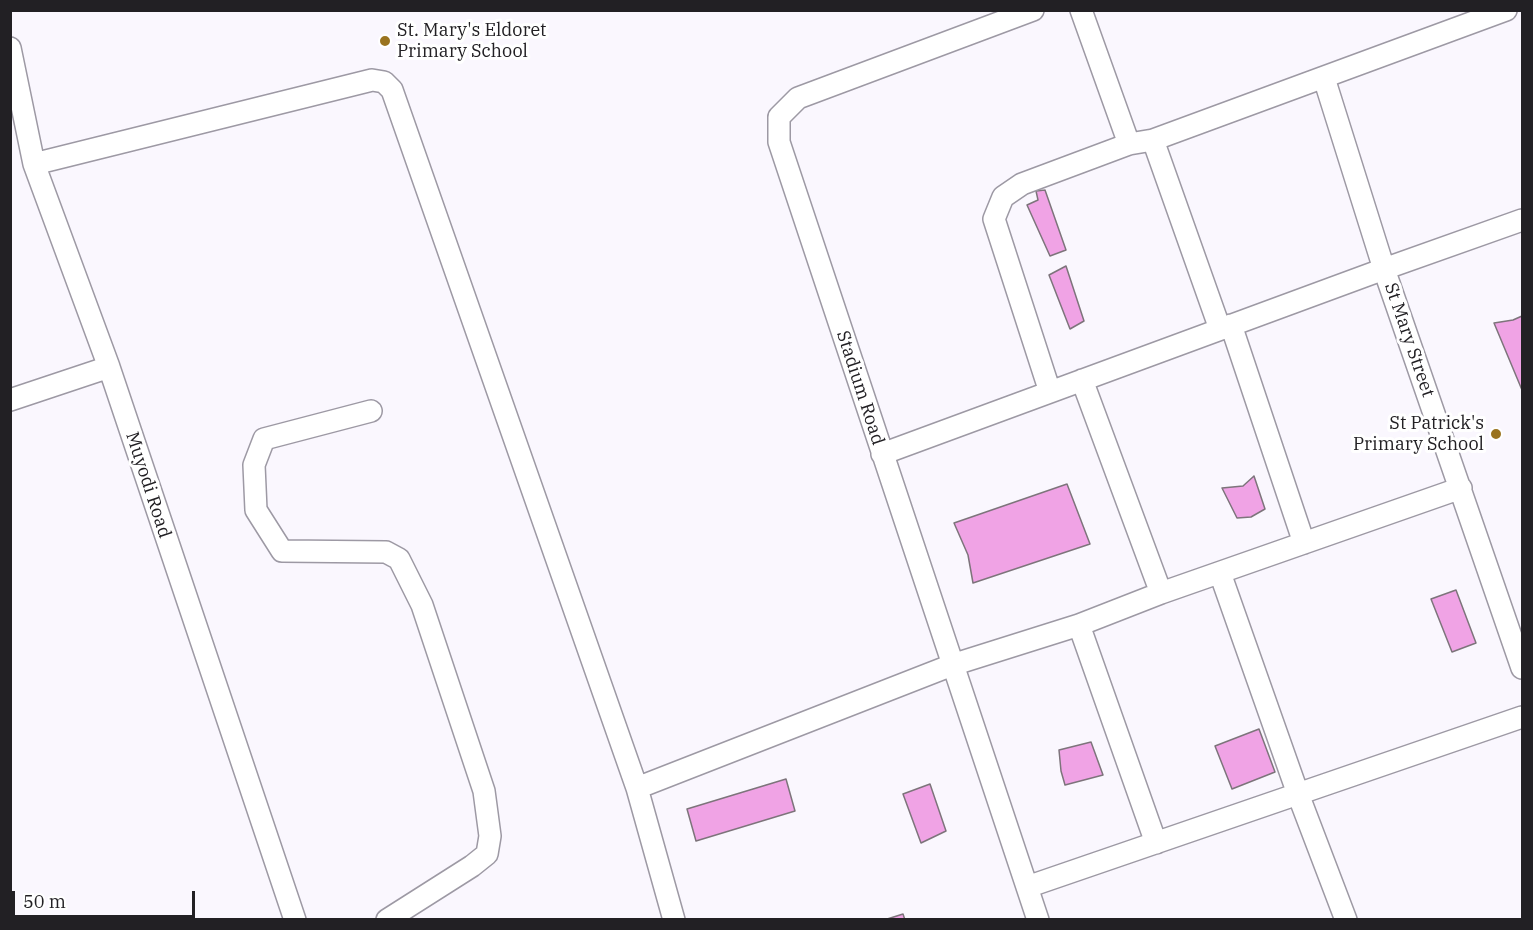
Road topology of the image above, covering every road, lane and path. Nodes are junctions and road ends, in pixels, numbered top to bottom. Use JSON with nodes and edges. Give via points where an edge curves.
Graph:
{"nodes":[{"id":1,"x":1033,"y":10,"type":"edge"},
{"id":2,"x":1081,"y":10,"type":"edge"},
{"id":3,"x":1506,"y":10,"type":"edge"},
{"id":4,"x":10,"y":48,"type":"edge"},
{"id":5,"x":1323,"y":78,"type":"junction"},
{"id":6,"x":1153,"y":140,"type":"junction"},
{"id":7,"x":1130,"y":144,"type":"junction"},
{"id":8,"x":34,"y":164,"type":"junction"},
{"id":9,"x":1522,"y":220,"type":"edge"},
{"id":10,"x":1384,"y":269,"type":"junction"},
{"id":11,"x":1226,"y":327,"type":"junction"},
{"id":12,"x":109,"y":367,"type":"junction"},
{"id":13,"x":1082,"y":380,"type":"junction"},
{"id":14,"x":1050,"y":392,"type":"junction"},
{"id":15,"x":10,"y":400,"type":"edge"},
{"id":16,"x":371,"y":411,"type":"dead end"},
{"id":17,"x":882,"y":454,"type":"junction"},
{"id":18,"x":1461,"y":488,"type":"junction"},
{"id":19,"x":1305,"y":543,"type":"junction"},
{"id":20,"x":1220,"y":573,"type":"junction"},
{"id":21,"x":1161,"y":593,"type":"junction"},
{"id":22,"x":1079,"y":625,"type":"junction"},
{"id":23,"x":952,"y":665,"type":"junction"},
{"id":24,"x":1522,"y":668,"type":"edge"},
{"id":25,"x":1522,"y":717,"type":"edge"},
{"id":26,"x":637,"y":788,"type":"junction"},
{"id":27,"x":1298,"y":794,"type":"junction"},
{"id":28,"x":1156,"y":843,"type":"junction"},
{"id":29,"x":1027,"y":887,"type":"junction"},
{"id":30,"x":295,"y":920,"type":"edge"},
{"id":31,"x":387,"y":920,"type":"edge"},
{"id":32,"x":674,"y":920,"type":"edge"},
{"id":33,"x":1038,"y":920,"type":"edge"},
{"id":34,"x":1346,"y":920,"type":"edge"}],
"edges":[{"from":1,"to":17,"type":"street","name":"Stadium Road","via":[[798,98],[779,117],[779,142]]},
{"from":2,"to":7,"type":"street"},
{"from":3,"to":5,"type":"street"},
{"from":4,"to":8,"type":"street","name":"Muyodi Road"},
{"from":5,"to":6,"type":"street"},
{"from":5,"to":10,"type":"street","name":"St Mary Street"},
{"from":6,"to":7,"type":"street"},
{"from":6,"to":11,"type":"street"},
{"from":7,"to":14,"type":"street","via":[[1022,184],[1003,197],[994,219]]},
{"from":8,"to":12,"type":"street","name":"Muyodi Road"},
{"from":8,"to":26,"type":"street","via":[[372,80],[384,82],[392,90]]},
{"from":9,"to":10,"type":"street"},
{"from":10,"to":11,"type":"street"},
{"from":10,"to":18,"type":"street","name":"St Mary Street"},
{"from":11,"to":13,"type":"street"},
{"from":11,"to":19,"type":"street"},
{"from":12,"to":15,"type":"street"},
{"from":12,"to":30,"type":"street","name":"Muyodi Road"},
{"from":13,"to":14,"type":"street"},
{"from":13,"to":21,"type":"street"},
{"from":14,"to":17,"type":"street"},
{"from":16,"to":31,"type":"street","via":[[264,440],[254,465],[256,510],[282,551],[386,552],[399,559],[422,605],[484,791],[490,836],[487,854]]},
{"from":17,"to":23,"type":"street","name":"Stadium Road"},
{"from":18,"to":19,"type":"street"},
{"from":18,"to":24,"type":"street","name":"St Mary Street"},
{"from":19,"to":20,"type":"street"},
{"from":20,"to":21,"type":"street"},
{"from":20,"to":27,"type":"street"},
{"from":21,"to":22,"type":"street"},
{"from":22,"to":23,"type":"street"},
{"from":22,"to":28,"type":"street"},
{"from":23,"to":26,"type":"street"},
{"from":23,"to":29,"type":"street","name":"Stadium Road"},
{"from":25,"to":27,"type":"street"},
{"from":26,"to":32,"type":"street"},
{"from":27,"to":28,"type":"street"},
{"from":27,"to":34,"type":"street"},
{"from":28,"to":29,"type":"street"},
{"from":29,"to":33,"type":"street","name":"Stadium Road"}]}
